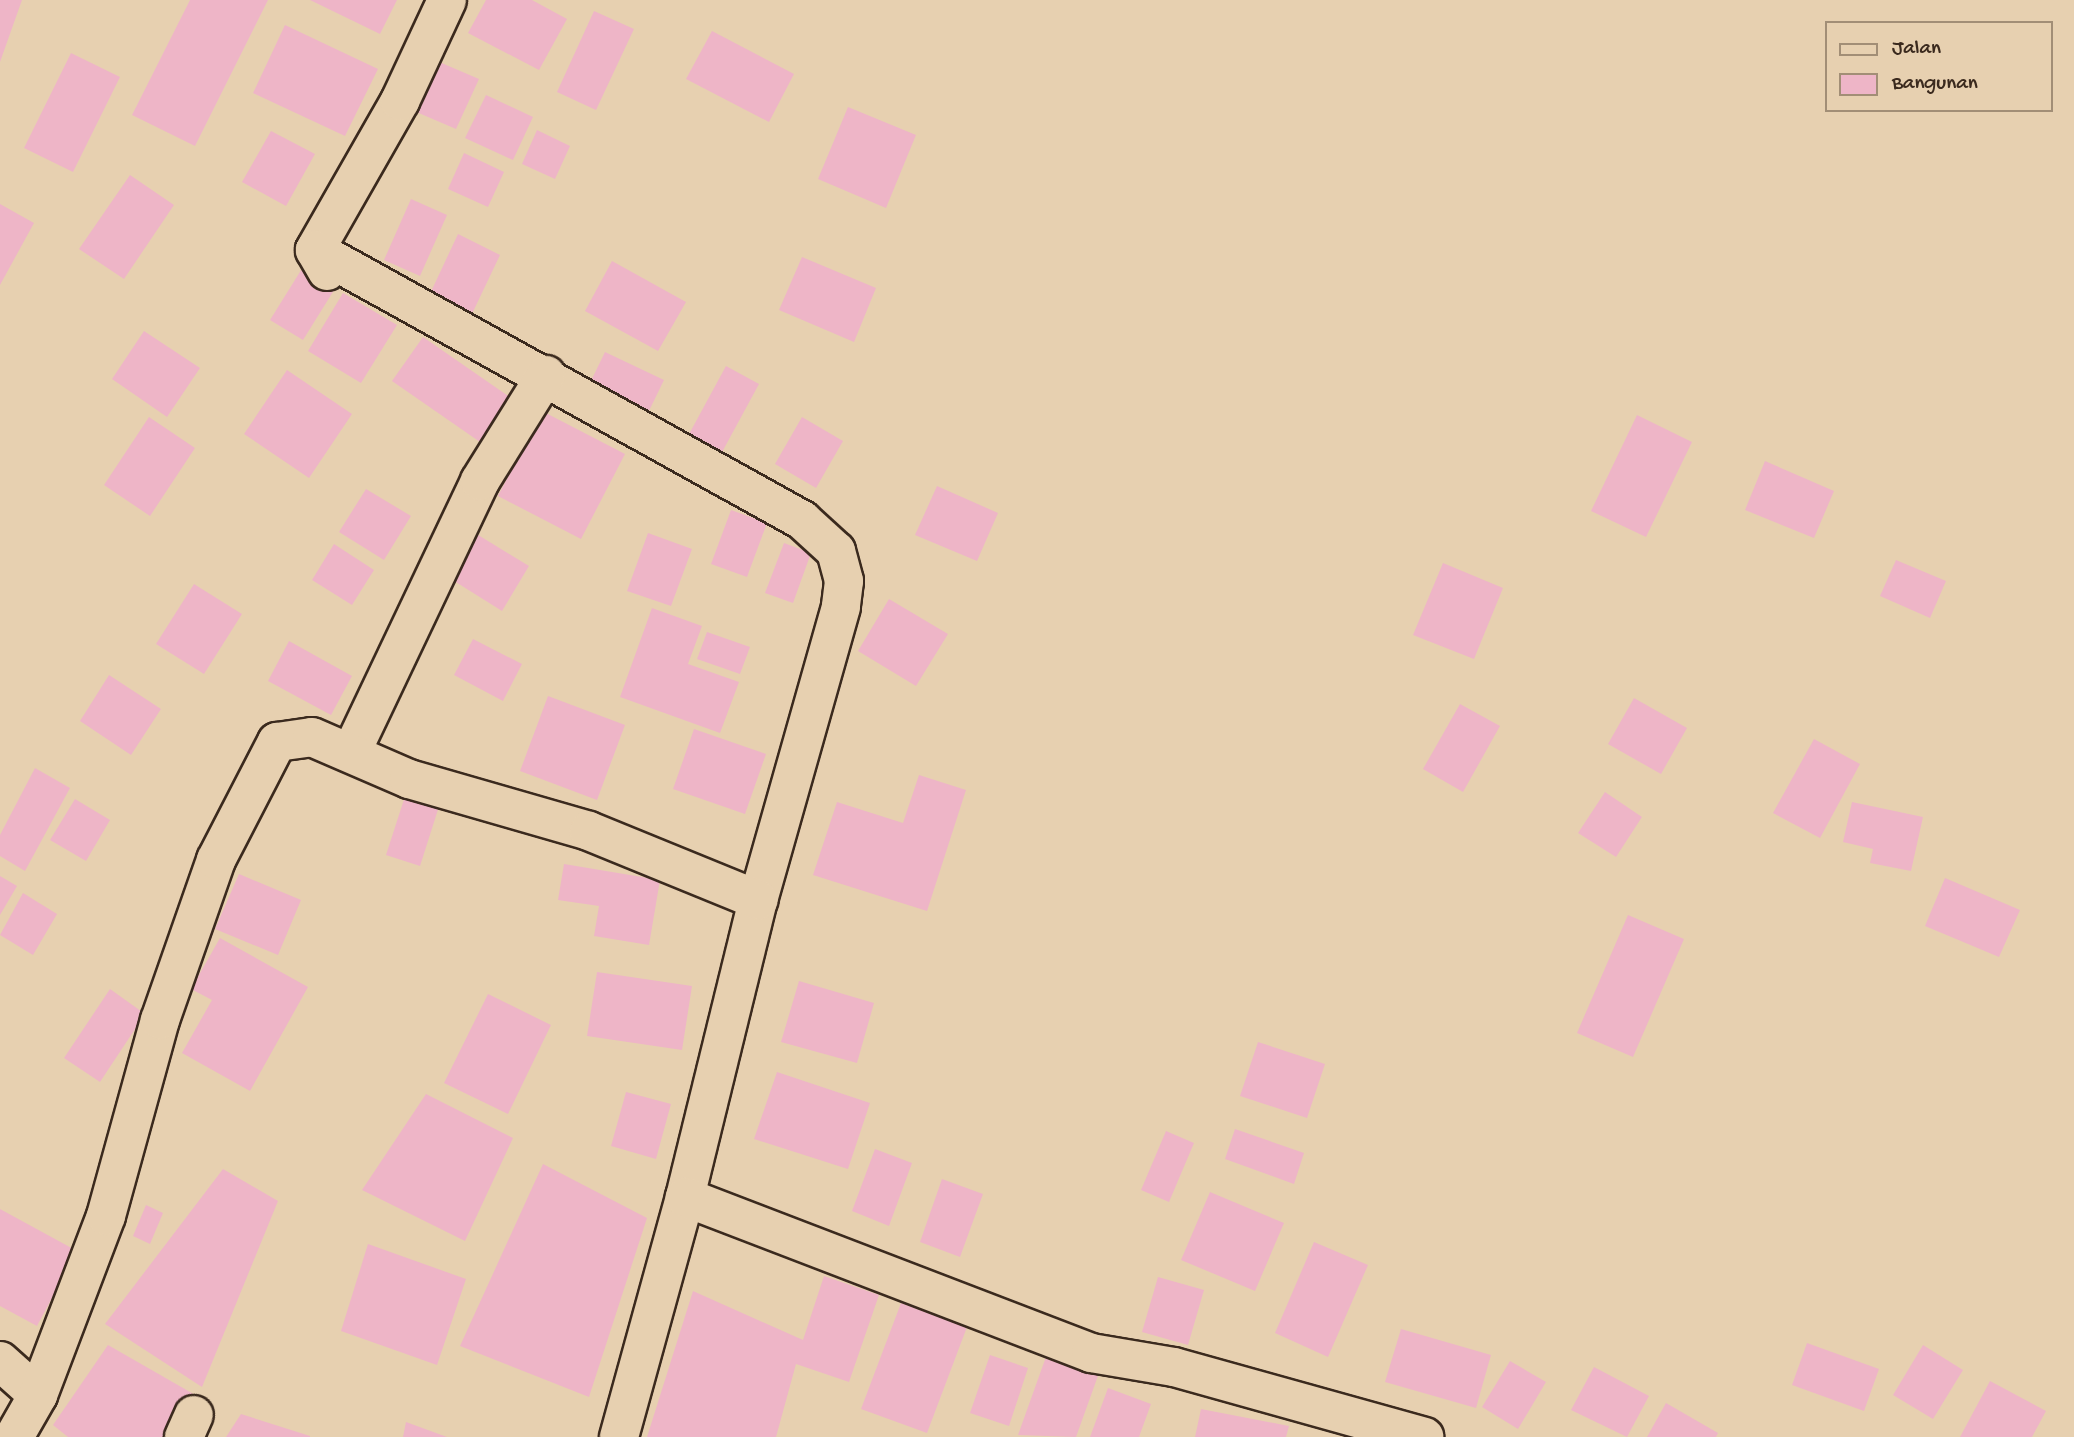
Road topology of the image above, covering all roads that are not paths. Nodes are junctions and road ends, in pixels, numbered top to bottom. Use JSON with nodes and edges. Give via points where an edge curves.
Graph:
{"nodes":[{"id":1,"x":447,"y":0,"type":"edge"},
{"id":2,"x":546,"y":375,"type":"junction"},
{"id":3,"x":351,"y":753,"type":"junction"},
{"id":4,"x":758,"y":900,"type":"junction"},
{"id":5,"x":685,"y":1197,"type":"junction"},
{"id":6,"x":0,"y":1361,"type":"edge"},
{"id":7,"x":38,"y":1395,"type":"junction"},
{"id":8,"x":14,"y":1437,"type":"edge"},
{"id":9,"x":619,"y":1437,"type":"edge"},
{"id":10,"x":1424,"y":1437,"type":"edge"}],
"edges":[{"from":1,"to":2,"type":"street","via":[[321,261]]},
{"from":2,"to":3,"type":"street","via":[[481,481]]},
{"from":2,"to":4,"type":"street","via":[[802,520],[836,551],[844,581],[841,607]]},
{"from":3,"to":4,"type":"street","via":[[410,779],[589,831]]},
{"from":3,"to":7,"type":"street","via":[[312,737],[277,742],[216,860],[160,1020],[106,1216]]},
{"from":4,"to":5,"type":"street"},
{"from":5,"to":9,"type":"street"},
{"from":5,"to":10,"type":"street","via":[[1091,1353],[1174,1367]]},
{"from":6,"to":7,"type":"street"},
{"from":7,"to":8,"type":"street"}]}
